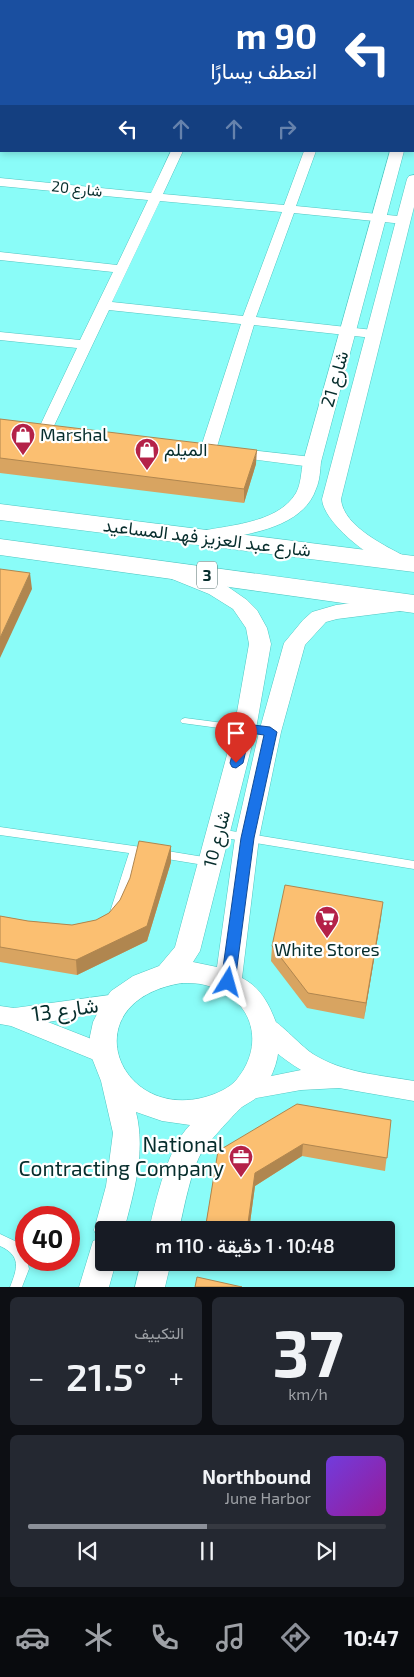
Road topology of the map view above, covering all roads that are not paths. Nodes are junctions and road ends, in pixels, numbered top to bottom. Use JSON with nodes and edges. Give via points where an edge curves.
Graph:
{"nodes":[{"id":1,"x":176,"y":152,"type":"edge"},
{"id":2,"x":310,"y":152,"type":"edge"},
{"id":3,"x":397,"y":152,"type":"edge"},
{"id":4,"x":414,"y":179,"type":"edge"},
{"id":5,"x":0,"y":182,"type":"edge"},
{"id":6,"x":154,"y":196,"type":"junction"},
{"id":7,"x":289,"y":210,"type":"junction"},
{"id":8,"x":380,"y":218,"type":"junction"},
{"id":9,"x":404,"y":220,"type":"junction"},
{"id":10,"x":0,"y":256,"type":"edge"},
{"id":11,"x":121,"y":269,"type":"junction"},
{"id":12,"x":104,"y":305,"type":"junction"},
{"id":13,"x":249,"y":319,"type":"junction"},
{"id":14,"x":349,"y":331,"type":"junction"},
{"id":15,"x":373,"y":334,"type":"junction"},
{"id":16,"x":0,"y":336,"type":"edge"},
{"id":17,"x":85,"y":345,"type":"junction"},
{"id":18,"x":27,"y":428,"type":"edge"},
{"id":19,"x":45,"y":430,"type":"junction"},
{"id":20,"x":64,"y":432,"type":"edge"},
{"id":21,"x":312,"y":462,"type":"junction"},
{"id":22,"x":0,"y":512,"type":"edge"},
{"id":23,"x":199,"y":537,"type":"junction"},
{"id":24,"x":0,"y":547,"type":"edge"},
{"id":25,"x":408,"y":564,"type":"edge"},
{"id":26,"x":169,"y":570,"type":"junction"},
{"id":27,"x":410,"y":604,"type":"edge"},
{"id":28,"x":185,"y":721,"type":"dead end"},
{"id":29,"x":245,"y":728,"type":"junction"},
{"id":30,"x":270,"y":732,"type":"junction"},
{"id":31,"x":0,"y":831,"type":"edge"},
{"id":32,"x":219,"y":833,"type":"junction"},
{"id":33,"x":248,"y":838,"type":"junction"},
{"id":34,"x":135,"y":850,"type":"junction"},
{"id":35,"x":210,"y":862,"type":"junction"},
{"id":36,"x":414,"y":865,"type":"edge"},
{"id":37,"x":110,"y":919,"type":"edge"},
{"id":38,"x":168,"y":974,"type":"junction"},
{"id":39,"x":228,"y":982,"type":"junction"},
{"id":40,"x":117,"y":1002,"type":"junction"},
{"id":41,"x":7,"y":1016,"type":"edge"},
{"id":42,"x":265,"y":1025,"type":"junction"},
{"id":43,"x":104,"y":1054,"type":"junction"},
{"id":44,"x":339,"y":1078,"type":"junction"},
{"id":45,"x":116,"y":1080,"type":"junction"},
{"id":46,"x":414,"y":1091,"type":"edge"},
{"id":47,"x":239,"y":1095,"type":"junction"},
{"id":48,"x":111,"y":1221,"type":"edge"},
{"id":49,"x":166,"y":1221,"type":"edge"},
{"id":50,"x":0,"y":1240,"type":"edge"},
{"id":51,"x":98,"y":1271,"type":"edge"},
{"id":52,"x":154,"y":1271,"type":"edge"},
{"id":53,"x":16,"y":1287,"type":"edge"},
{"id":54,"x":94,"y":1287,"type":"edge"},
{"id":55,"x":150,"y":1287,"type":"edge"}],
"edges":[{"from":1,"to":6,"type":"street"},
{"from":2,"to":7,"type":"street"},
{"from":3,"to":8,"type":"street","name":"شارع 21"},
{"from":4,"to":9,"type":"street","name":"شارع 21"},
{"from":5,"to":6,"type":"street","name":"شارع 20"},
{"from":6,"to":7,"type":"street","name":"شارع 20"},
{"from":6,"to":11,"type":"street"},
{"from":7,"to":8,"type":"street","name":"شارع 20"},
{"from":7,"to":13,"type":"street"},
{"from":8,"to":9,"type":"street","name":"شارع 20"},
{"from":8,"to":14,"type":"street","name":"شارع 21"},
{"from":9,"to":15,"type":"street","name":"شارع 21"},
{"from":10,"to":11,"type":"street"},
{"from":11,"to":12,"type":"street"},
{"from":12,"to":13,"type":"street"},
{"from":12,"to":17,"type":"street"},
{"from":13,"to":14,"type":"street"},
{"from":13,"to":21,"type":"street","via":[[203,449]]},
{"from":14,"to":15,"type":"street"},
{"from":14,"to":21,"type":"street","name":"شارع 21"},
{"from":15,"to":25,"type":"street","name":"شارع 21","via":[[334,484],[332,503],[338,516],[359,538]]},
{"from":16,"to":17,"type":"street"},
{"from":17,"to":19,"type":"street"},
{"from":18,"to":19,"type":"street"},
{"from":19,"to":20,"type":"street"},
{"from":21,"to":23,"type":"street","name":"شارع 21","via":[[308,486],[296,506],[259,525]]},
{"from":22,"to":23,"type":"main road","name":"شارع عبد العزيز فهد المساعيد","number":"3"},
{"from":23,"to":25,"type":"main road","name":"شارع عبد العزيز فهد المساعيد","number":"3"},
{"from":24,"to":26,"type":"main road","name":"شارع عبد العزيز فهد المساعيد","number":"3"},
{"from":26,"to":27,"type":"main road","name":"شارع عبد العزيز فهد المساعيد","number":"3"},
{"from":26,"to":29,"type":"street","name":"شارع 10","via":[[224,594],[245,608],[254,619],[260,644]]},
{"from":27,"to":30,"type":"street","name":"شارع 10","via":[[336,612],[319,617],[310,625],[295,643]]},
{"from":28,"to":29,"type":"lane"},
{"from":29,"to":30,"type":"lane"},
{"from":29,"to":32,"type":"street","name":"شارع 10"},
{"from":30,"to":33,"type":"street","name":"شارع 10"},
{"from":31,"to":34,"type":"lane"},
{"from":32,"to":33,"type":"lane"},
{"from":32,"to":35,"type":"street","name":"شارع 10"},
{"from":33,"to":36,"type":"lane"},
{"from":33,"to":39,"type":"street","name":"شارع 10"},
{"from":34,"to":35,"type":"lane"},
{"from":34,"to":37,"type":"lane"},
{"from":35,"to":38,"type":"street","name":"شارع 10","via":[[187,951]]},
{"from":38,"to":39,"type":"street","via":[[199,973]]},
{"from":38,"to":40,"type":"street","via":[[140,984]]},
{"from":39,"to":42,"type":"street","via":[[251,1000]]},
{"from":40,"to":41,"type":"street","name":"شارع 13"},
{"from":40,"to":43,"type":"street","via":[[104,1027]]},
{"from":41,"to":43,"type":"street","name":"شارع 13"},
{"from":42,"to":44,"type":"street","via":[[297,1056]]},
{"from":42,"to":47,"type":"street","via":[[268,1041],[263,1066]]},
{"from":43,"to":45,"type":"street"},
{"from":44,"to":46,"type":"street"},
{"from":44,"to":47,"type":"street","via":[[282,1083]]},
{"from":45,"to":47,"type":"street","via":[[138,1100],[169,1111],[203,1111]]},
{"from":45,"to":48,"type":"street","via":[[127,1133],[121,1186]]},
{"from":47,"to":49,"type":"street","via":[[192,1142],[173,1191]]},
{"from":50,"to":53,"type":"lane","via":[[18,1251],[23,1267]]},
{"from":51,"to":54,"type":"street"},
{"from":52,"to":55,"type":"street"}]}
